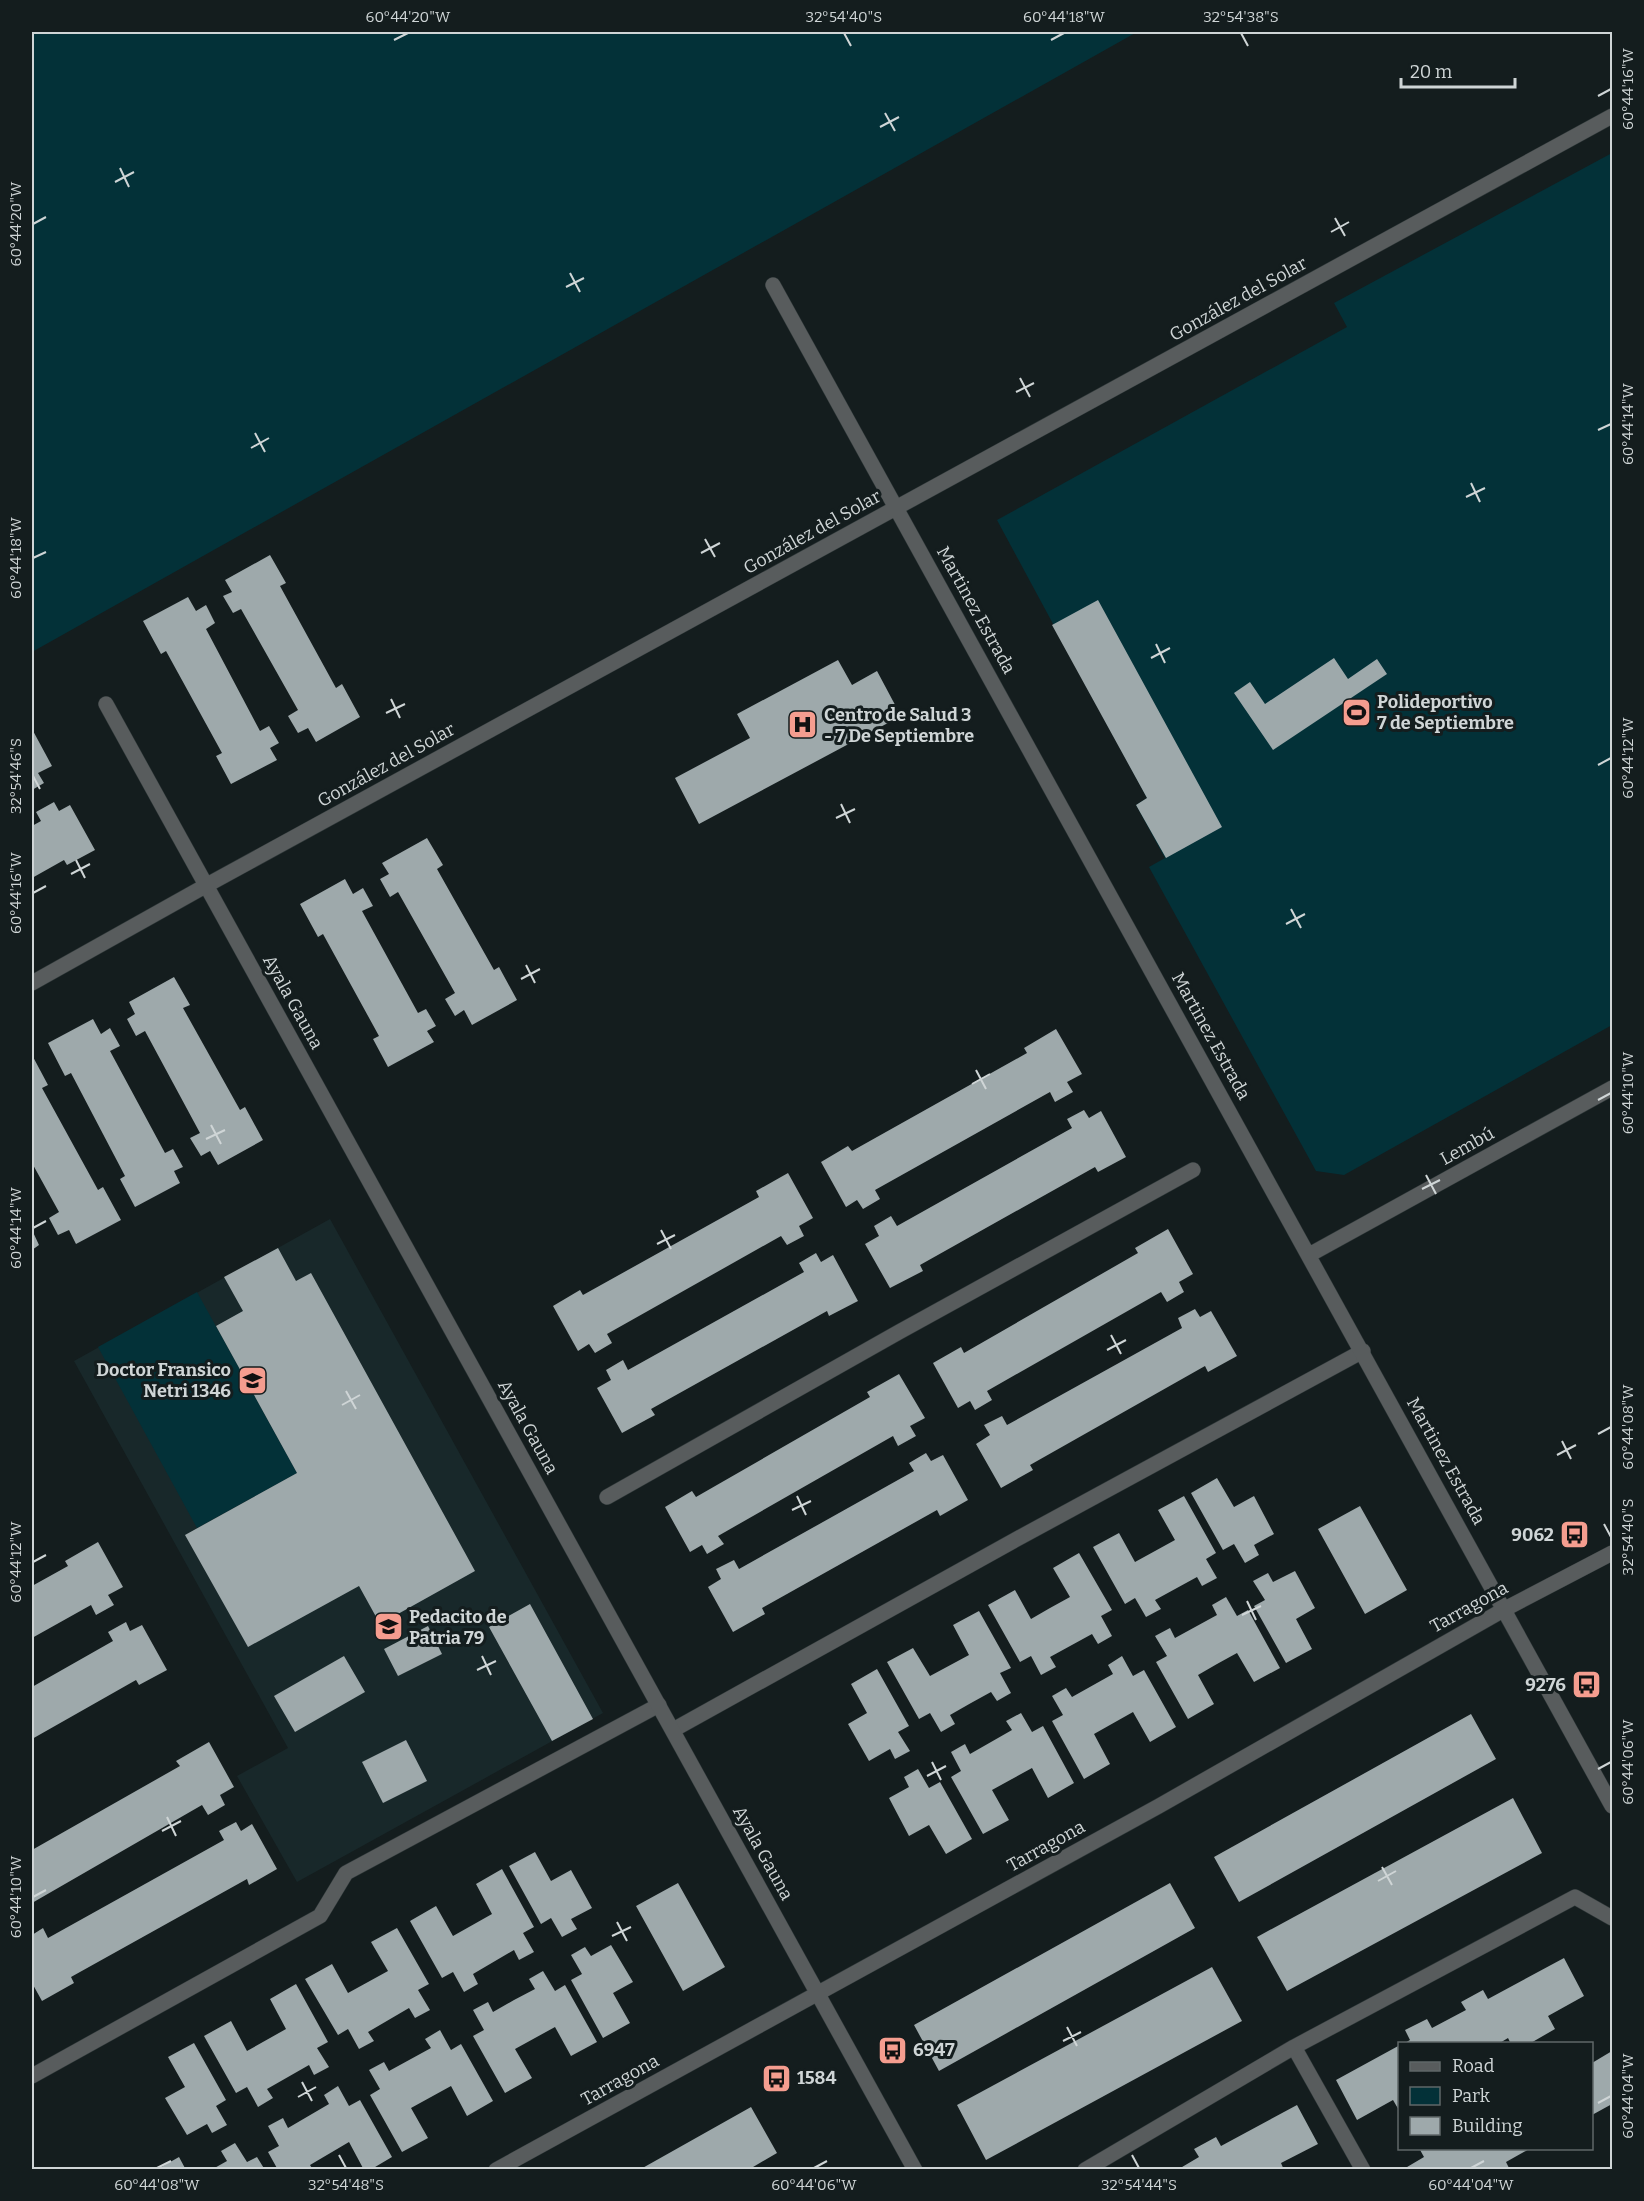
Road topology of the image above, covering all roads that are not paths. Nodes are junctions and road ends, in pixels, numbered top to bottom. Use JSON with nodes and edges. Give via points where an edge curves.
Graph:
{"nodes":[{"id":1,"x":1612,"y":116,"type":"edge"},
{"id":2,"x":773,"y":285,"type":"dead end"},
{"id":3,"x":897,"y":507,"type":"junction"},
{"id":4,"x":106,"y":704,"type":"dead end"},
{"id":5,"x":207,"y":885,"type":"junction"},
{"id":6,"x":32,"y":983,"type":"edge"},
{"id":7,"x":1612,"y":1088,"type":"edge"},
{"id":8,"x":1193,"y":1170,"type":"dead end"},
{"id":9,"x":1309,"y":1255,"type":"junction"},
{"id":10,"x":1363,"y":1351,"type":"junction"},
{"id":11,"x":607,"y":1497,"type":"dead end"},
{"id":12,"x":1612,"y":1553,"type":"edge"},
{"id":13,"x":1505,"y":1609,"type":"junction"},
{"id":14,"x":659,"y":1705,"type":"junction"},
{"id":15,"x":673,"y":1730,"type":"junction"},
{"id":16,"x":1612,"y":1806,"type":"edge"},
{"id":17,"x":1612,"y":1918,"type":"edge"},
{"id":18,"x":818,"y":1994,"type":"junction"},
{"id":19,"x":1294,"y":2047,"type":"junction"},
{"id":20,"x":32,"y":2076,"type":"edge"},
{"id":21,"x":496,"y":2169,"type":"edge"},
{"id":22,"x":915,"y":2169,"type":"edge"},
{"id":23,"x":1085,"y":2169,"type":"edge"},
{"id":24,"x":1363,"y":2169,"type":"edge"}],
"edges":[{"from":1,"to":3,"type":"street","name":"González del Solar"},
{"from":2,"to":3,"type":"street","name":"Martinez Estrada"},
{"from":3,"to":5,"type":"street","name":"González del Solar"},
{"from":3,"to":9,"type":"street","name":"Martinez Estrada"},
{"from":4,"to":5,"type":"street","name":"Ayala Gauna"},
{"from":5,"to":6,"type":"street","name":"González del Solar"},
{"from":5,"to":14,"type":"street","name":"Ayala Gauna"},
{"from":7,"to":9,"type":"street","name":"Lembú"},
{"from":8,"to":11,"type":"street"},
{"from":9,"to":10,"type":"street","name":"Martinez Estrada"},
{"from":10,"to":13,"type":"street","name":"Martinez Estrada"},
{"from":10,"to":15,"type":"street"},
{"from":12,"to":13,"type":"street","name":"Tarragona"},
{"from":13,"to":16,"type":"street","name":"Martinez Estrada"},
{"from":13,"to":18,"type":"street","name":"Tarragona"},
{"from":14,"to":15,"type":"street","name":"Ayala Gauna"},
{"from":14,"to":20,"type":"street","via":[[346,1873],[320,1916]]},
{"from":15,"to":18,"type":"street","name":"Ayala Gauna"},
{"from":17,"to":19,"type":"street","via":[[1575,1897]]},
{"from":18,"to":21,"type":"street","name":"Tarragona"},
{"from":18,"to":22,"type":"street","name":"Ayala Gauna"},
{"from":19,"to":23,"type":"street"},
{"from":19,"to":24,"type":"street"}]}
